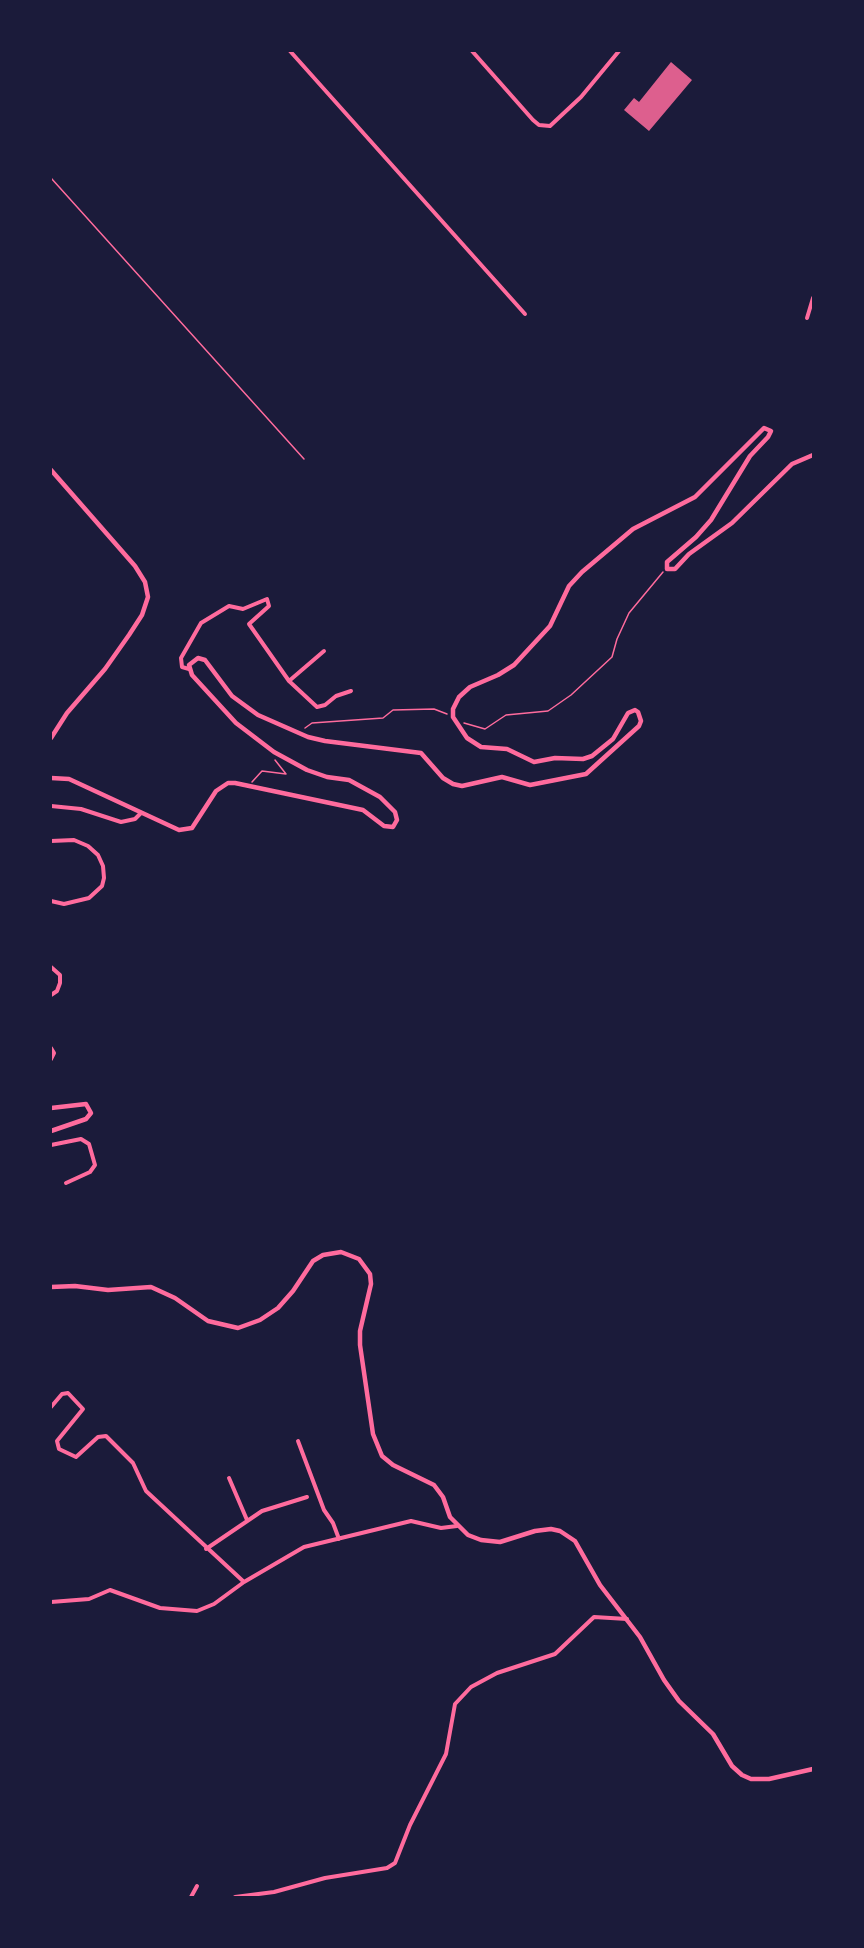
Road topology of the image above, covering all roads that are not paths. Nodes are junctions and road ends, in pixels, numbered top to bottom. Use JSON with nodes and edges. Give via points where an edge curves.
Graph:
{"nodes":[{"id":1,"x":290,"y":51,"type":"edge"},
{"id":2,"x":472,"y":51,"type":"edge"},
{"id":3,"x":619,"y":51,"type":"edge"},
{"id":4,"x":51,"y":178,"type":"edge"},
{"id":5,"x":813,"y":298,"type":"edge"},
{"id":6,"x":525,"y":314,"type":"dead end"},
{"id":7,"x":807,"y":318,"type":"dead end"},
{"id":8,"x":813,"y":455,"type":"edge"},
{"id":9,"x":304,"y":459,"type":"dead end"},
{"id":10,"x":51,"y":470,"type":"edge"},
{"id":11,"x":324,"y":651,"type":"dead end"},
{"id":12,"x":189,"y":669,"type":"junction"},
{"id":13,"x":289,"y":681,"type":"junction"},
{"id":14,"x":351,"y":691,"type":"dead end"},
{"id":15,"x":51,"y":738,"type":"edge"},
{"id":16,"x":51,"y":778,"type":"edge"},
{"id":17,"x":51,"y":806,"type":"edge"},
{"id":18,"x":141,"y":813,"type":"junction"},
{"id":19,"x":51,"y":841,"type":"edge"},
{"id":20,"x":51,"y":901,"type":"edge"},
{"id":21,"x":51,"y":967,"type":"edge"},
{"id":22,"x":51,"y":994,"type":"edge"},
{"id":23,"x":51,"y":1048,"type":"edge"},
{"id":24,"x":51,"y":1059,"type":"edge"},
{"id":25,"x":51,"y":1108,"type":"edge"},
{"id":26,"x":51,"y":1131,"type":"edge"},
{"id":27,"x":51,"y":1145,"type":"edge"},
{"id":28,"x":66,"y":1183,"type":"dead end"},
{"id":29,"x":51,"y":1287,"type":"edge"},
{"id":30,"x":51,"y":1407,"type":"edge"},
{"id":31,"x":298,"y":1441,"type":"dead end"},
{"id":32,"x":229,"y":1478,"type":"dead end"},
{"id":33,"x":307,"y":1497,"type":"dead end"},
{"id":34,"x":247,"y":1520,"type":"junction"},
{"id":35,"x":457,"y":1526,"type":"junction"},
{"id":36,"x":339,"y":1539,"type":"junction"},
{"id":37,"x":206,"y":1549,"type":"junction"},
{"id":38,"x":244,"y":1582,"type":"junction"},
{"id":39,"x":51,"y":1602,"type":"edge"},
{"id":40,"x":627,"y":1619,"type":"junction"},
{"id":41,"x":813,"y":1769,"type":"edge"},
{"id":42,"x":198,"y":1886,"type":"dead end"},
{"id":43,"x":191,"y":1897,"type":"edge"},
{"id":44,"x":235,"y":1897,"type":"edge"}],
"edges":[{"from":1,"to":6,"type":"street"},
{"from":2,"to":3,"type":"street","via":[[533,120],[550,126],[581,97]]},
{"from":4,"to":9,"type":"lane"},
{"from":5,"to":7,"type":"street"},
{"from":8,"to":12,"type":"street","via":[[792,464],[732,523],[675,569],[667,569],[667,561],[711,520],[750,456],[771,434],[769,429],[760,431],[695,497],[633,529],[582,573],[569,586],[550,626],[538,641],[503,673],[465,690],[456,702],[453,717],[474,744],[507,749],[534,762],[592,756],[613,739],[631,711],[638,712],[639,726],[586,774],[530,785],[502,777],[462,786],[443,778],[421,753],[325,741],[295,732],[236,700],[205,660],[198,657]]},
{"from":10,"to":15,"type":"street","via":[[135,566],[145,582],[148,597],[147,606],[105,669]]},
{"from":11,"to":13,"type":"street"},
{"from":12,"to":13,"type":"street","via":[[182,667],[182,658],[201,623],[229,606],[243,609],[267,599],[269,606],[249,624]]},
{"from":12,"to":18,"type":"street","via":[[199,686],[236,723],[274,752],[307,770],[349,780],[380,797],[395,812],[396,823],[387,828],[363,810],[235,783],[221,786],[189,830]]},
{"from":13,"to":14,"type":"street","via":[[317,707]]},
{"from":16,"to":18,"type":"street","via":[[75,782]]},
{"from":17,"to":18,"type":"street","via":[[81,809],[121,822],[135,819]]},
{"from":19,"to":20,"type":"street","via":[[74,840],[88,846],[98,855],[104,878],[102,886],[89,898],[64,904]]},
{"from":21,"to":22,"type":"street","via":[[60,975],[57,991]]},
{"from":23,"to":24,"type":"street"},
{"from":25,"to":26,"type":"street","via":[[86,1104],[91,1113],[86,1119]]},
{"from":27,"to":28,"type":"street","via":[[81,1139],[89,1144],[95,1162],[92,1170]]},
{"from":29,"to":35,"type":"street","via":[[151,1287],[208,1321],[238,1328],[278,1308],[313,1261],[323,1255],[341,1252],[359,1258],[370,1274],[371,1284],[360,1331],[374,1443],[393,1466],[425,1479],[439,1490]]},
{"from":30,"to":37,"type":"street","via":[[62,1394],[68,1393],[83,1409],[57,1441],[59,1449],[76,1457],[98,1437],[106,1436],[133,1463],[146,1491]]},
{"from":31,"to":36,"type":"street"},
{"from":32,"to":34,"type":"street"},
{"from":33,"to":34,"type":"street","via":[[262,1511]]},
{"from":34,"to":37,"type":"street"},
{"from":35,"to":36,"type":"street","via":[[441,1528],[411,1521]]},
{"from":35,"to":40,"type":"street","via":[[490,1541],[510,1540],[543,1529],[560,1531],[575,1541],[600,1585]]},
{"from":36,"to":38,"type":"street","via":[[304,1546]]},
{"from":37,"to":38,"type":"street"},
{"from":38,"to":39,"type":"street","via":[[197,1611],[160,1608],[110,1590],[89,1599]]},
{"from":40,"to":41,"type":"street","via":[[679,1701],[713,1734],[742,1775],[769,1779]]},
{"from":40,"to":44,"type":"street","via":[[594,1617],[555,1654],[496,1673],[471,1687],[456,1704],[446,1754],[395,1863],[387,1868]]},
{"from":42,"to":43,"type":"street"}]}
